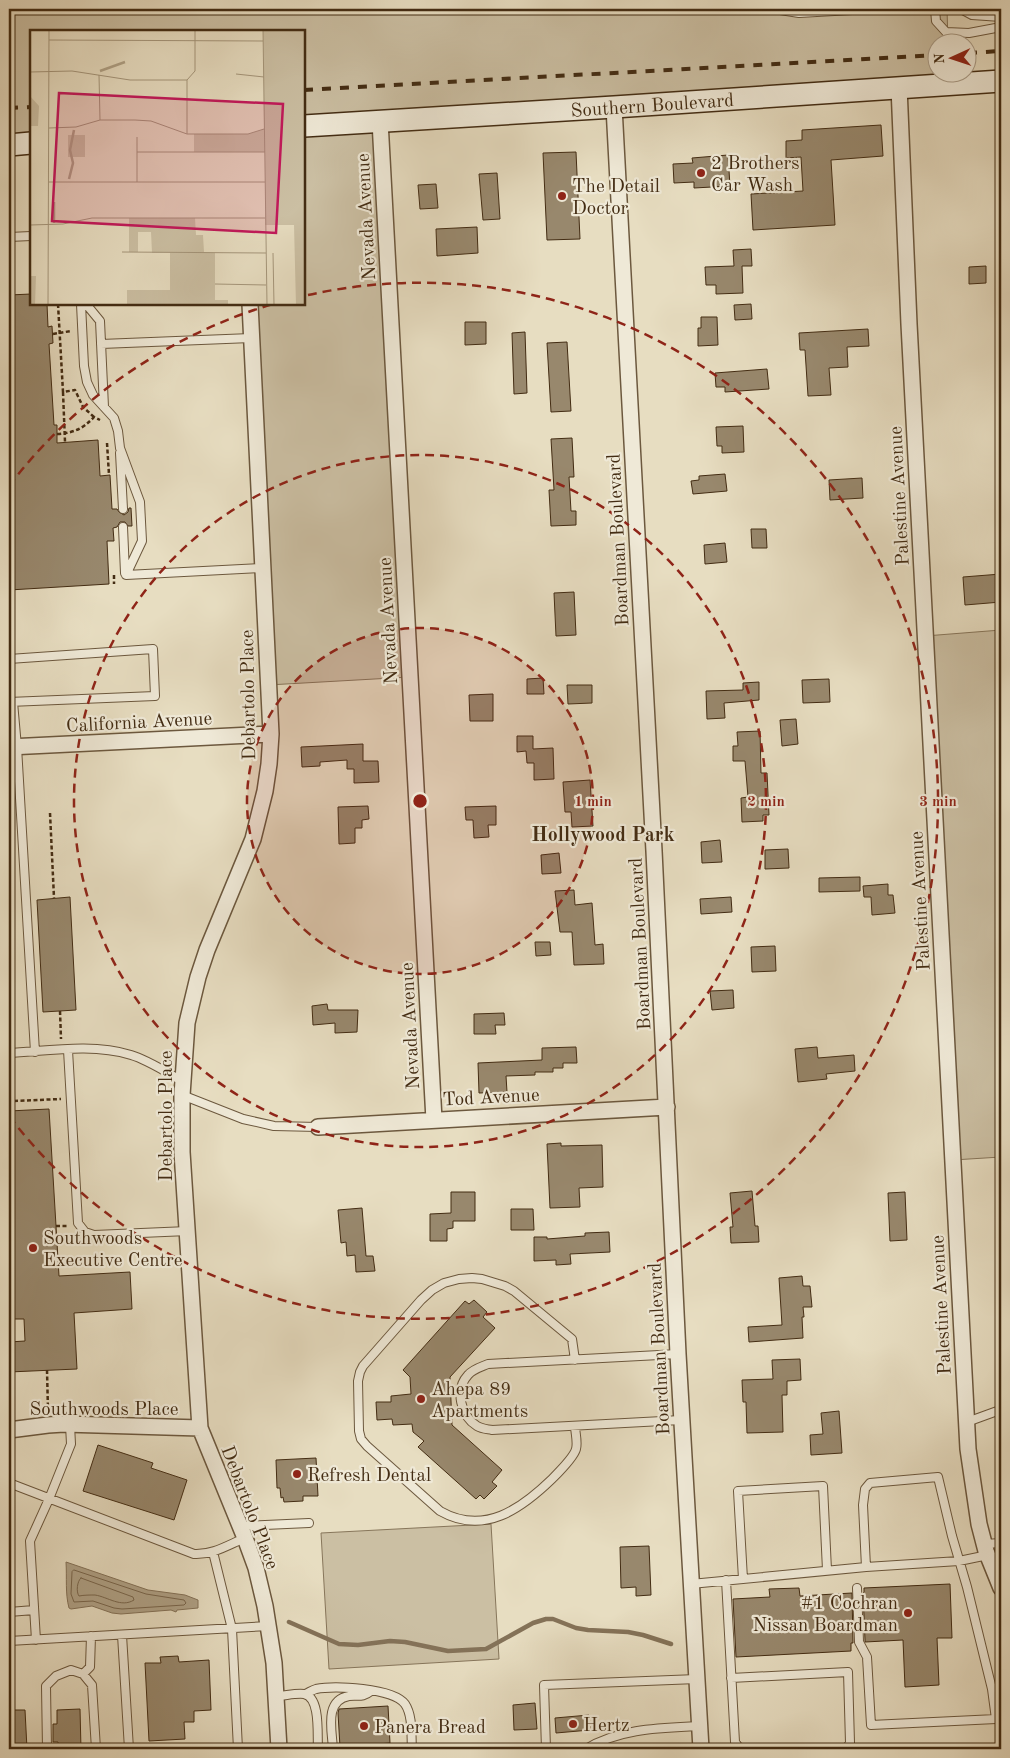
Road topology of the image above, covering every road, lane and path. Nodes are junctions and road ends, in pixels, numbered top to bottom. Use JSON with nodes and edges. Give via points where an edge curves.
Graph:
{"nodes":[{"id":1,"x":774,"y":9,"type":"edge"},
{"id":2,"x":870,"y":9,"type":"edge"},
{"id":3,"x":924,"y":9,"type":"edge"},
{"id":4,"x":935,"y":9,"type":"edge"},
{"id":5,"x":961,"y":9,"type":"edge"},
{"id":6,"x":1001,"y":17,"type":"edge"},
{"id":7,"x":1001,"y":27,"type":"edge"},
{"id":8,"x":1001,"y":81,"type":"edge"},
{"id":9,"x":899,"y":87,"type":"junction"},
{"id":10,"x":614,"y":107,"type":"junction"},
{"id":11,"x":380,"y":121,"type":"junction"},
{"id":12,"x":305,"y":126,"type":"edge"},
{"id":13,"x":30,"y":143,"type":"edge"},
{"id":14,"x":9,"y":145,"type":"edge"},
{"id":15,"x":30,"y":236,"type":"edge"},
{"id":16,"x":9,"y":237,"type":"edge"},
{"id":17,"x":58,"y":305,"type":"edge"},
{"id":18,"x":81,"y":305,"type":"edge"},
{"id":19,"x":87,"y":305,"type":"edge"},
{"id":20,"x":250,"y":305,"type":"edge"},
{"id":21,"x":73,"y":331,"type":"dead end"},
{"id":22,"x":60,"y":332,"type":"junction"},
{"id":23,"x":53,"y":334,"type":"dead end"},
{"id":24,"x":251,"y":338,"type":"junction"},
{"id":25,"x":101,"y":344,"type":"junction"},
{"id":26,"x":63,"y":392,"type":"junction"},
{"id":27,"x":104,"y":407,"type":"junction"},
{"id":28,"x":94,"y":417,"type":"junction"},
{"id":29,"x":102,"y":422,"type":"dead end"},
{"id":30,"x":65,"y":433,"type":"junction"},
{"id":31,"x":57,"y":434,"type":"dead end"},
{"id":32,"x":65,"y":442,"type":"dead end"},
{"id":33,"x":107,"y":442,"type":"dead end"},
{"id":34,"x":120,"y":448,"type":"junction"},
{"id":35,"x":108,"y":475,"type":"dead end"},
{"id":36,"x":122,"y":509,"type":"dead end"},
{"id":37,"x":123,"y":527,"type":"dead end"},
{"id":38,"x":263,"y":568,"type":"junction"},
{"id":39,"x":126,"y":575,"type":"junction"},
{"id":40,"x":9,"y":659,"type":"edge"},
{"id":41,"x":11,"y":702,"type":"edge"},
{"id":42,"x":271,"y":734,"type":"junction"},
{"id":43,"x":13,"y":747,"type":"edge"},
{"id":44,"x":50,"y":813,"type":"dead end"},
{"id":45,"x":54,"y":898,"type":"dead end"},
{"id":46,"x":68,"y":1050,"type":"junction"},
{"id":47,"x":35,"y":1052,"type":"junction"},
{"id":48,"x":9,"y":1053,"type":"edge"},
{"id":49,"x":182,"y":1088,"type":"junction"},
{"id":50,"x":62,"y":1099,"type":"dead end"},
{"id":51,"x":14,"y":1101,"type":"dead end"},
{"id":52,"x":667,"y":1107,"type":"junction"},
{"id":53,"x":434,"y":1120,"type":"junction"},
{"id":54,"x":318,"y":1128,"type":"joint"},
{"id":55,"x":188,"y":1231,"type":"junction"},
{"id":56,"x":678,"y":1354,"type":"junction"},
{"id":57,"x":575,"y":1360,"type":"junction"},
{"id":58,"x":47,"y":1370,"type":"dead end"},
{"id":59,"x":48,"y":1407,"type":"dead end"},
{"id":60,"x":1001,"y":1410,"type":"edge"},
{"id":61,"x":681,"y":1420,"type":"junction"},
{"id":62,"x":966,"y":1422,"type":"junction"},
{"id":63,"x":1001,"y":1423,"type":"edge"},
{"id":64,"x":70,"y":1424,"type":"junction"},
{"id":65,"x":575,"y":1426,"type":"junction"},
{"id":66,"x":200,"y":1428,"type":"junction"},
{"id":67,"x":9,"y":1430,"type":"edge"},
{"id":68,"x":9,"y":1484,"type":"edge"},
{"id":69,"x":49,"y":1499,"type":"junction"},
{"id":70,"x":309,"y":1523,"type":"dead end"},
{"id":71,"x":243,"y":1532,"type":"junction"},
{"id":72,"x":1001,"y":1543,"type":"edge"},
{"id":73,"x":986,"y":1550,"type":"junction"},
{"id":74,"x":213,"y":1552,"type":"junction"},
{"id":75,"x":959,"y":1561,"type":"junction"},
{"id":76,"x":866,"y":1566,"type":"junction"},
{"id":77,"x":827,"y":1570,"type":"junction"},
{"id":78,"x":743,"y":1579,"type":"junction"},
{"id":79,"x":726,"y":1580,"type":"junction"},
{"id":80,"x":691,"y":1584,"type":"junction"},
{"id":81,"x":857,"y":1588,"type":"dead end"},
{"id":82,"x":1001,"y":1588,"type":"edge"},
{"id":83,"x":34,"y":1610,"type":"junction"},
{"id":84,"x":9,"y":1612,"type":"edge"},
{"id":85,"x":269,"y":1626,"type":"junction"},
{"id":86,"x":232,"y":1629,"type":"junction"},
{"id":87,"x":122,"y":1635,"type":"junction"},
{"id":88,"x":91,"y":1636,"type":"junction"},
{"id":89,"x":36,"y":1640,"type":"junction"},
{"id":90,"x":9,"y":1641,"type":"edge"},
{"id":91,"x":84,"y":1674,"type":"junction"},
{"id":92,"x":731,"y":1678,"type":"junction"},
{"id":93,"x":697,"y":1679,"type":"junction"},
{"id":94,"x":1001,"y":1688,"type":"edge"},
{"id":95,"x":992,"y":1689,"type":"junction"},
{"id":96,"x":371,"y":1690,"type":"junction"},
{"id":97,"x":305,"y":1694,"type":"junction"},
{"id":98,"x":276,"y":1696,"type":"junction"},
{"id":99,"x":700,"y":1726,"type":"junction"},
{"id":100,"x":47,"y":1749,"type":"edge"},
{"id":101,"x":96,"y":1749,"type":"edge"},
{"id":102,"x":129,"y":1749,"type":"edge"},
{"id":103,"x":238,"y":1749,"type":"edge"},
{"id":104,"x":278,"y":1749,"type":"edge"},
{"id":105,"x":318,"y":1749,"type":"edge"},
{"id":106,"x":333,"y":1749,"type":"edge"},
{"id":107,"x":412,"y":1749,"type":"edge"},
{"id":108,"x":546,"y":1749,"type":"edge"},
{"id":109,"x":586,"y":1749,"type":"edge"},
{"id":110,"x":701,"y":1749,"type":"edge"},
{"id":111,"x":740,"y":1749,"type":"edge"},
{"id":112,"x":846,"y":1749,"type":"edge"}],
"edges":[{"from":1,"to":2,"type":"lane","via":[[799,13]]},
{"from":3,"to":4,"type":"lane"},
{"from":4,"to":7,"type":"lane","via":[[936,20],[946,32],[969,33]]},
{"from":5,"to":6,"type":"lane","via":[[972,15]]},
{"from":8,"to":9,"type":"street","name":"Southern Boulevard"},
{"from":9,"to":10,"type":"street","name":"Southern Boulevard"},
{"from":9,"to":62,"type":"street","name":"Palestine Avenue","via":[[908,324]]},
{"from":10,"to":11,"type":"street","name":"Southern Boulevard"},
{"from":10,"to":52,"type":"street","name":"Boardman Boulevard"},
{"from":11,"to":12,"type":"street","name":"Southern Boulevard"},
{"from":11,"to":53,"type":"street","name":"Nevada Avenue"},
{"from":13,"to":14,"type":"street"},
{"from":15,"to":16,"type":"lane"},
{"from":17,"to":22,"type":"path"},
{"from":18,"to":27,"type":"lane","via":[[87,382]]},
{"from":19,"to":25,"type":"lane","via":[[100,321]]},
{"from":20,"to":24,"type":"street","name":"Debartolo Place"},
{"from":21,"to":22,"type":"path"},
{"from":22,"to":23,"type":"path"},
{"from":22,"to":26,"type":"path"},
{"from":24,"to":25,"type":"lane"},
{"from":24,"to":38,"type":"street","name":"Debartolo Place"},
{"from":25,"to":27,"type":"lane"},
{"from":26,"to":28,"type":"path","via":[[75,390],[83,406]]},
{"from":26,"to":30,"type":"path"},
{"from":27,"to":34,"type":"lane","via":[[114,418]]},
{"from":28,"to":29,"type":"path"},
{"from":28,"to":30,"type":"path","via":[[82,428]]},
{"from":30,"to":31,"type":"path"},
{"from":30,"to":32,"type":"path"},
{"from":33,"to":35,"type":"path"},
{"from":34,"to":36,"type":"lane"},
{"from":34,"to":39,"type":"lane","via":[[140,502],[142,542]]},
{"from":37,"to":39,"type":"lane"},
{"from":38,"to":39,"type":"lane"},
{"from":38,"to":42,"type":"street","name":"Debartolo Place"},
{"from":40,"to":41,"type":"lane","via":[[153,649],[155,696]]},
{"from":41,"to":43,"type":"lane"},
{"from":42,"to":43,"type":"street","name":"California Avenue"},
{"from":42,"to":49,"type":"street","name":"Debartolo Place","via":[[265,791],[253,839],[198,977],[188,1024]]},
{"from":43,"to":47,"type":"lane"},
{"from":44,"to":45,"type":"path"},
{"from":46,"to":47,"type":"lane"},
{"from":46,"to":49,"type":"lane","via":[[98,1049],[133,1055]]},
{"from":46,"to":55,"type":"lane","via":[[78,1223],[85,1232],[94,1235]]},
{"from":47,"to":48,"type":"lane"},
{"from":49,"to":54,"type":"lane","via":[[243,1119],[274,1126]]},
{"from":49,"to":55,"type":"street","name":"Debartolo Place","via":[[182,1152]]},
{"from":50,"to":51,"type":"path"},
{"from":52,"to":53,"type":"street","name":"Tod Avenue"},
{"from":52,"to":56,"type":"street","name":"Boardman Boulevard"},
{"from":53,"to":54,"type":"street","name":"Tod Avenue"},
{"from":55,"to":66,"type":"street","name":"Debartolo Place"},
{"from":56,"to":57,"type":"lane"},
{"from":56,"to":61,"type":"street","name":"Boardman Boulevard"},
{"from":57,"to":65,"type":"lane","via":[[488,1364],[467,1376],[461,1400],[469,1420],[492,1430]]},
{"from":57,"to":65,"type":"lane","via":[[572,1339],[514,1291],[482,1279],[459,1279],[438,1286],[421,1300],[363,1366],[358,1381],[359,1431],[367,1446],[440,1511],[462,1520],[502,1516],[536,1494],[574,1452]]},
{"from":58,"to":59,"type":"path"},
{"from":60,"to":62,"type":"lane"},
{"from":60,"to":63,"type":"lane"},
{"from":61,"to":65,"type":"lane"},
{"from":61,"to":80,"type":"street","name":"Boardman Boulevard"},
{"from":62,"to":73,"type":"street","name":"Palestine Avenue","via":[[972,1484]]},
{"from":64,"to":66,"type":"street","name":"Southwoods Place"},
{"from":64,"to":67,"type":"street","name":"Southwoods Place"},
{"from":64,"to":69,"type":"lane","via":[[71,1444]]},
{"from":66,"to":71,"type":"street","name":"Debartolo Place"},
{"from":68,"to":69,"type":"lane"},
{"from":69,"to":74,"type":"lane","via":[[194,1554]]},
{"from":69,"to":83,"type":"lane","via":[[30,1540]]},
{"from":70,"to":71,"type":"lane"},
{"from":71,"to":74,"type":"lane"},
{"from":71,"to":85,"type":"street","name":"Debartolo Place","via":[[256,1568]]},
{"from":72,"to":73,"type":"lane"},
{"from":73,"to":75,"type":"lane"},
{"from":73,"to":82,"type":"street","name":"Palestine Avenue"},
{"from":74,"to":86,"type":"lane"},
{"from":75,"to":76,"type":"lane"},
{"from":75,"to":76,"type":"lane","via":[[938,1477],[870,1483],[865,1489]]},
{"from":75,"to":95,"type":"lane"},
{"from":76,"to":77,"type":"lane"},
{"from":77,"to":78,"type":"lane"},
{"from":77,"to":78,"type":"lane","via":[[823,1486],[738,1491]]},
{"from":78,"to":79,"type":"lane"},
{"from":79,"to":80,"type":"lane"},
{"from":79,"to":92,"type":"lane"},
{"from":80,"to":93,"type":"street","name":"Boardman Boulevard"},
{"from":81,"to":95,"type":"lane","via":[[859,1642],[867,1657],[871,1725],[996,1718]]},
{"from":83,"to":84,"type":"lane"},
{"from":83,"to":89,"type":"lane"},
{"from":85,"to":86,"type":"lane"},
{"from":85,"to":98,"type":"street","name":"Debartolo Place"},
{"from":86,"to":87,"type":"lane"},
{"from":86,"to":103,"type":"lane"},
{"from":87,"to":88,"type":"lane"},
{"from":87,"to":102,"type":"lane"},
{"from":88,"to":89,"type":"lane"},
{"from":88,"to":91,"type":"lane","via":[[90,1667]]},
{"from":89,"to":90,"type":"lane"},
{"from":91,"to":100,"type":"lane","via":[[71,1670],[56,1676],[46,1686]]},
{"from":91,"to":101,"type":"lane","via":[[92,1685]]},
{"from":92,"to":111,"type":"lane","via":[[735,1742]]},
{"from":92,"to":112,"type":"lane","via":[[848,1672],[850,1743]]},
{"from":93,"to":99,"type":"street","name":"Boardman Boulevard"},
{"from":93,"to":108,"type":"lane","via":[[544,1685]]},
{"from":94,"to":95,"type":"lane"},
{"from":96,"to":97,"type":"lane","via":[[316,1689]]},
{"from":96,"to":106,"type":"lane","via":[[365,1696],[340,1698],[334,1704],[331,1712]]},
{"from":96,"to":107,"type":"lane","via":[[392,1694],[404,1703],[410,1715]]},
{"from":97,"to":98,"type":"lane"},
{"from":97,"to":105,"type":"lane","via":[[312,1698],[316,1708]]},
{"from":98,"to":104,"type":"street","name":"Debartolo Place"},
{"from":99,"to":109,"type":"lane","via":[[642,1729],[597,1742]]},
{"from":99,"to":110,"type":"street","name":"Boardman Boulevard"}]}
